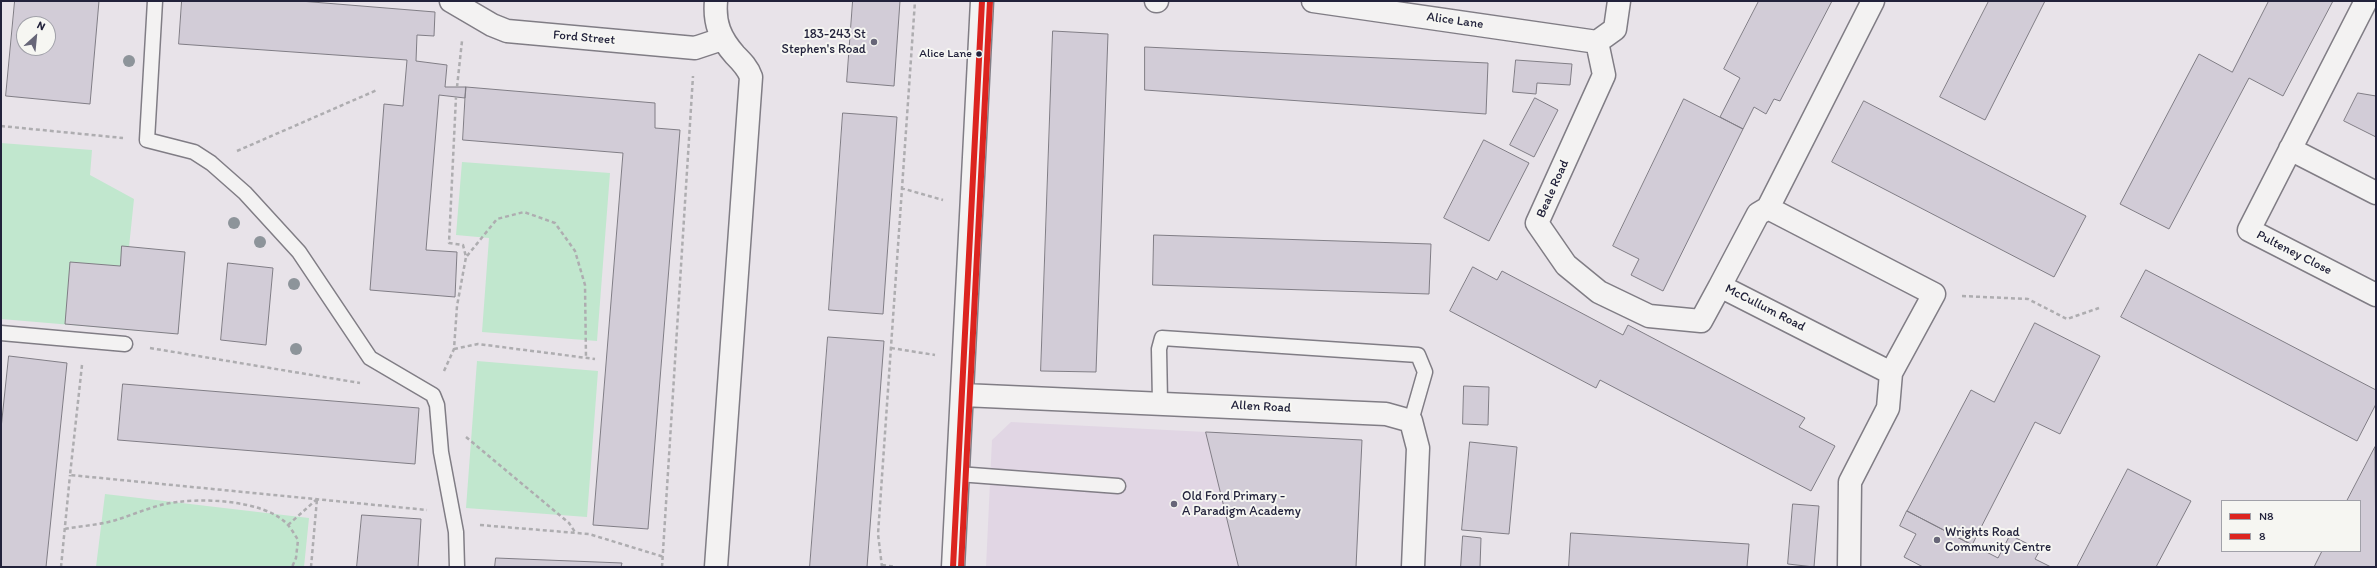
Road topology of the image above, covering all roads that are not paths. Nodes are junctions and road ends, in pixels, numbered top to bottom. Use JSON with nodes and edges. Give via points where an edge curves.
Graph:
{"nodes":[{"id":1,"x":154,"y":1,"type":"edge"},
{"id":2,"x":716,"y":1,"type":"edge"},
{"id":3,"x":982,"y":1,"type":"edge"},
{"id":4,"x":1313,"y":1,"type":"edge"},
{"id":5,"x":1619,"y":1,"type":"edge"},
{"id":6,"x":1872,"y":1,"type":"edge"},
{"id":7,"x":2366,"y":1,"type":"edge"},
{"id":8,"x":458,"y":5,"type":"edge"},
{"id":9,"x":722,"y":39,"type":"junction"},
{"id":10,"x":1597,"y":42,"type":"junction"},
{"id":11,"x":2290,"y":149,"type":"junction"},
{"id":12,"x":2376,"y":193,"type":"edge"},
{"id":13,"x":1768,"y":208,"type":"junction"},
{"id":14,"x":1720,"y":286,"type":"junction"},
{"id":15,"x":2376,"y":295,"type":"edge"},
{"id":16,"x":1,"y":333,"type":"edge"},
{"id":17,"x":126,"y":344,"type":"road end"},
{"id":18,"x":1891,"y":373,"type":"junction"},
{"id":19,"x":963,"y":395,"type":"junction"},
{"id":20,"x":1160,"y":402,"type":"junction"},
{"id":21,"x":1411,"y":421,"type":"junction"},
{"id":22,"x":958,"y":474,"type":"junction"},
{"id":23,"x":1118,"y":486,"type":"dead end"},
{"id":24,"x":457,"y":567,"type":"edge"},
{"id":25,"x":716,"y":567,"type":"edge"},
{"id":26,"x":953,"y":567,"type":"edge"},
{"id":27,"x":1413,"y":567,"type":"edge"},
{"id":28,"x":1849,"y":567,"type":"edge"}],
"edges":[{"from":1,"to":24,"type":"lane","via":[[147,140],[194,152],[211,163],[245,193],[299,252],[370,358],[433,395],[456,532]]},
{"from":2,"to":9,"type":"street","via":[[714,17]]},
{"from":3,"to":19,"type":"street"},
{"from":4,"to":10,"type":"street","name":"Alice Lane"},
{"from":5,"to":10,"type":"street","via":[[1615,29]]},
{"from":6,"to":13,"type":"street","name":"McCullum Road"},
{"from":7,"to":11,"type":"street","name":"Pulteney Close"},
{"from":8,"to":9,"type":"street","name":"Ford Street","via":[[507,31],[695,48]]},
{"from":9,"to":25,"type":"street","via":[[748,69],[751,78]]},
{"from":10,"to":14,"type":"street","name":"Beale Road","via":[[1604,75],[1538,223],[1566,265],[1599,292],[1648,316],[1701,321]]},
{"from":11,"to":12,"type":"street"},
{"from":11,"to":15,"type":"street","name":"Pulteney Close","via":[[2249,230]]},
{"from":13,"to":14,"type":"street","name":"McCullum Road","via":[[1758,214]]},
{"from":13,"to":18,"type":"street","via":[[1934,294]]},
{"from":14,"to":18,"type":"street","name":"McCullum Road"},
{"from":16,"to":17,"type":"lane"},
{"from":18,"to":28,"type":"street","via":[[1888,408],[1850,482]]},
{"from":19,"to":20,"type":"street","name":"Allen Road"},
{"from":19,"to":22,"type":"street"},
{"from":20,"to":21,"type":"street","name":"Allen Road","via":[[1386,414]]},
{"from":20,"to":21,"type":"lane","via":[[1159,349],[1162,338],[1418,355],[1425,372]]},
{"from":21,"to":27,"type":"street","via":[[1418,448]]},
{"from":22,"to":23,"type":"lane"},
{"from":22,"to":26,"type":"street"}]}
